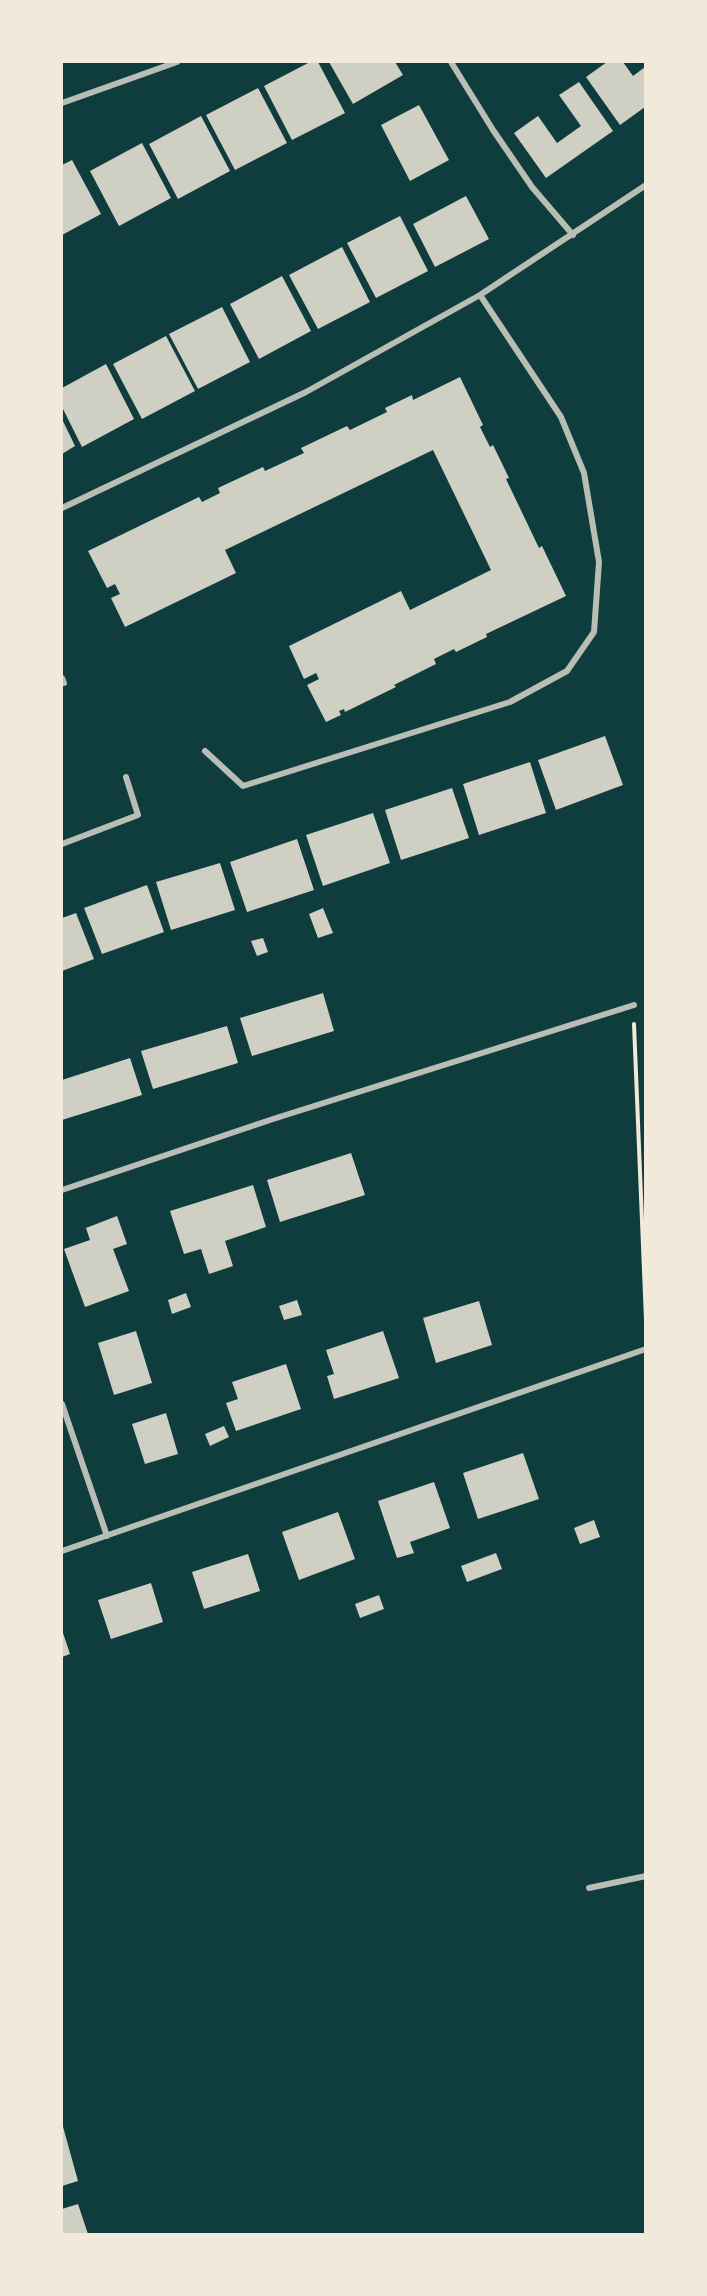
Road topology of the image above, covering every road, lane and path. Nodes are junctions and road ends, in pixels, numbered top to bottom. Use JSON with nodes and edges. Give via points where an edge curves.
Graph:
{"nodes":[{"id":1,"x":177,"y":62,"type":"edge"},
{"id":2,"x":451,"y":62,"type":"edge"},
{"id":3,"x":62,"y":103,"type":"edge"},
{"id":4,"x":645,"y":185,"type":"edge"},
{"id":5,"x":573,"y":235,"type":"junction"},
{"id":6,"x":480,"y":296,"type":"junction"},
{"id":7,"x":62,"y":508,"type":"edge"},
{"id":8,"x":205,"y":751,"type":"dead end"},
{"id":9,"x":126,"y":777,"type":"dead end"},
{"id":10,"x":62,"y":844,"type":"edge"},
{"id":11,"x":634,"y":1005,"type":"joint"},
{"id":12,"x":62,"y":1190,"type":"edge"},
{"id":13,"x":645,"y":1320,"type":"edge"},
{"id":14,"x":645,"y":1349,"type":"edge"},
{"id":15,"x":62,"y":1404,"type":"edge"},
{"id":16,"x":107,"y":1536,"type":"junction"},
{"id":17,"x":62,"y":1551,"type":"edge"},
{"id":18,"x":645,"y":1875,"type":"edge"},
{"id":19,"x":589,"y":1888,"type":"dead end"}],
"edges":[{"from":1,"to":3,"type":"street"},
{"from":2,"to":5,"type":"street","via":[[532,187]]},
{"from":4,"to":5,"type":"street"},
{"from":5,"to":6,"type":"street"},
{"from":6,"to":7,"type":"street","via":[[306,392]]},
{"from":6,"to":8,"type":"street","via":[[561,417],[584,473],[599,562],[594,632],[567,671],[510,702],[243,786]]},
{"from":9,"to":10,"type":"street","via":[[138,815]]},
{"from":11,"to":12,"type":"street"},
{"from":11,"to":13,"type":"path"},
{"from":14,"to":16,"type":"street"},
{"from":15,"to":16,"type":"street"},
{"from":16,"to":17,"type":"street"},
{"from":18,"to":19,"type":"street"}]}
